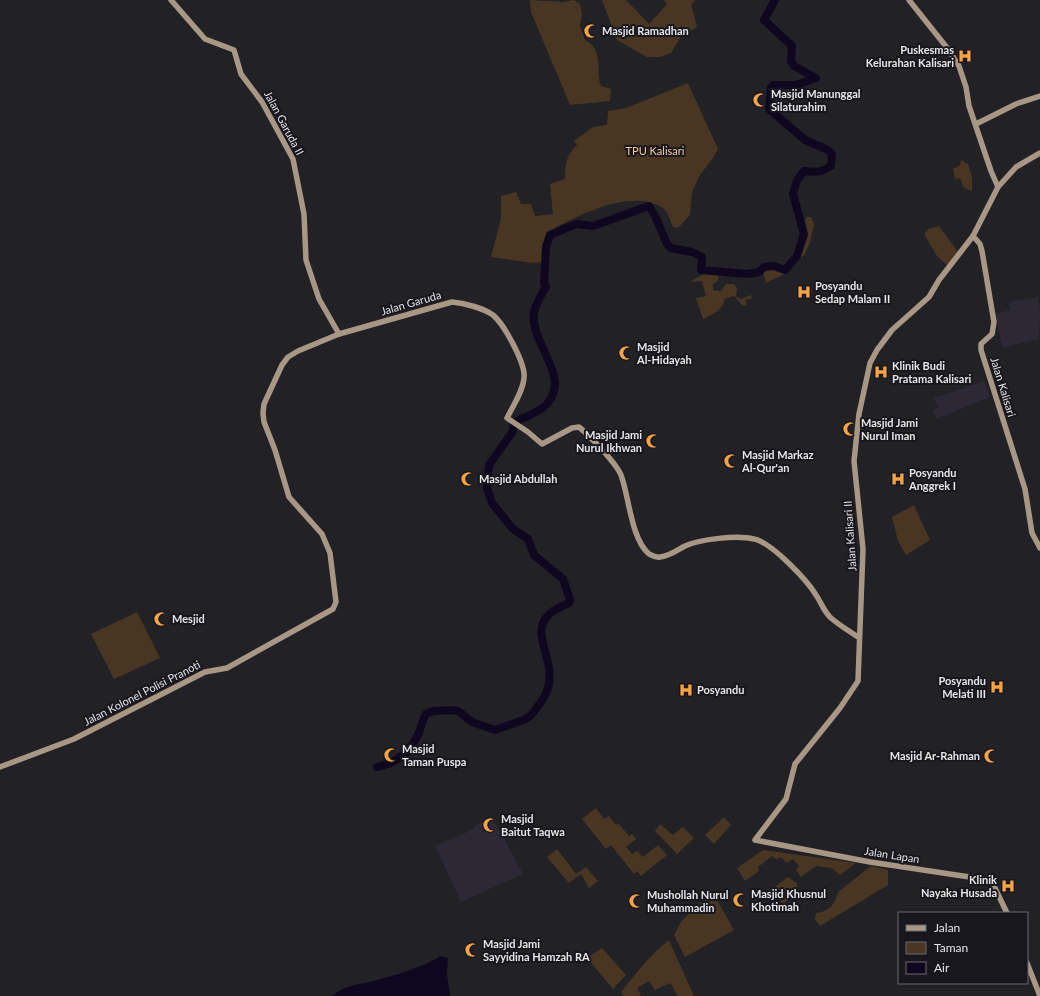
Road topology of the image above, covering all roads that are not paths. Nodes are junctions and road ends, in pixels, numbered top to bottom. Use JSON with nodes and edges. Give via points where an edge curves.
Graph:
{"nodes":[{"id":1,"x":171,"y":0,"type":"edge"},
{"id":2,"x":909,"y":0,"type":"edge"},
{"id":3,"x":1040,"y":96,"type":"edge"},
{"id":4,"x":976,"y":124,"type":"junction"},
{"id":5,"x":1040,"y":153,"type":"edge"},
{"id":6,"x":998,"y":187,"type":"junction"},
{"id":7,"x":973,"y":236,"type":"junction"},
{"id":8,"x":339,"y":334,"type":"junction"},
{"id":9,"x":1040,"y":548,"type":"edge"},
{"id":10,"x":858,"y":637,"type":"junction"},
{"id":11,"x":0,"y":766,"type":"edge"},
{"id":12,"x":755,"y":840,"type":"joint"},
{"id":13,"x":1007,"y":912,"type":"edge"},
{"id":14,"x":1028,"y":966,"type":"edge"},
{"id":15,"x":1040,"y":996,"type":"edge"}],
"edges":[{"from":1,"to":8,"type":"street","name":"Jalan Garuda II","via":[[205,39],[234,50],[241,74],[262,102],[285,143],[293,159],[304,214],[306,260],[319,299]]},
{"from":2,"to":4,"type":"street","via":[[959,66],[968,106]]},
{"from":3,"to":4,"type":"street","via":[[1016,104]]},
{"from":4,"to":6,"type":"street","via":[[990,171]]},
{"from":5,"to":6,"type":"street","name":"Jalan Kalisari II","via":[[1016,167]]},
{"from":6,"to":7,"type":"street","name":"Jalan Kalisari II"},
{"from":7,"to":9,"type":"street","name":"Jalan Kalisari","via":[[982,251],[994,322],[993,332],[981,344],[981,350],[1025,489],[1032,533]]},
{"from":7,"to":10,"type":"street","name":"Jalan Kalisari II","via":[[939,280],[928,299],[903,319],[885,339],[867,371],[854,461],[863,553]]},
{"from":8,"to":10,"type":"street","name":"Jalan Garuda","via":[[452,302],[487,312],[496,318],[504,330],[524,369],[524,382],[512,421],[542,444],[572,428],[579,427],[613,461],[620,473],[642,545],[650,555],[663,557],[686,545],[707,541],[753,538],[775,551],[789,564],[810,586],[831,618]]},
{"from":8,"to":11,"type":"street","name":"Jalan Kolonel Polisi Pranoti","via":[[303,348],[286,359],[263,413],[290,500],[322,534],[330,552],[335,607],[227,668],[204,672],[74,739]]},
{"from":10,"to":12,"type":"street","name":"Jalan Kalisari II","via":[[858,681],[795,764],[786,799]]},
{"from":12,"to":13,"type":"street","name":"Jalan Lapan","via":[[870,862],[984,879],[994,886]]},
{"from":14,"to":15,"type":"street"}]}
